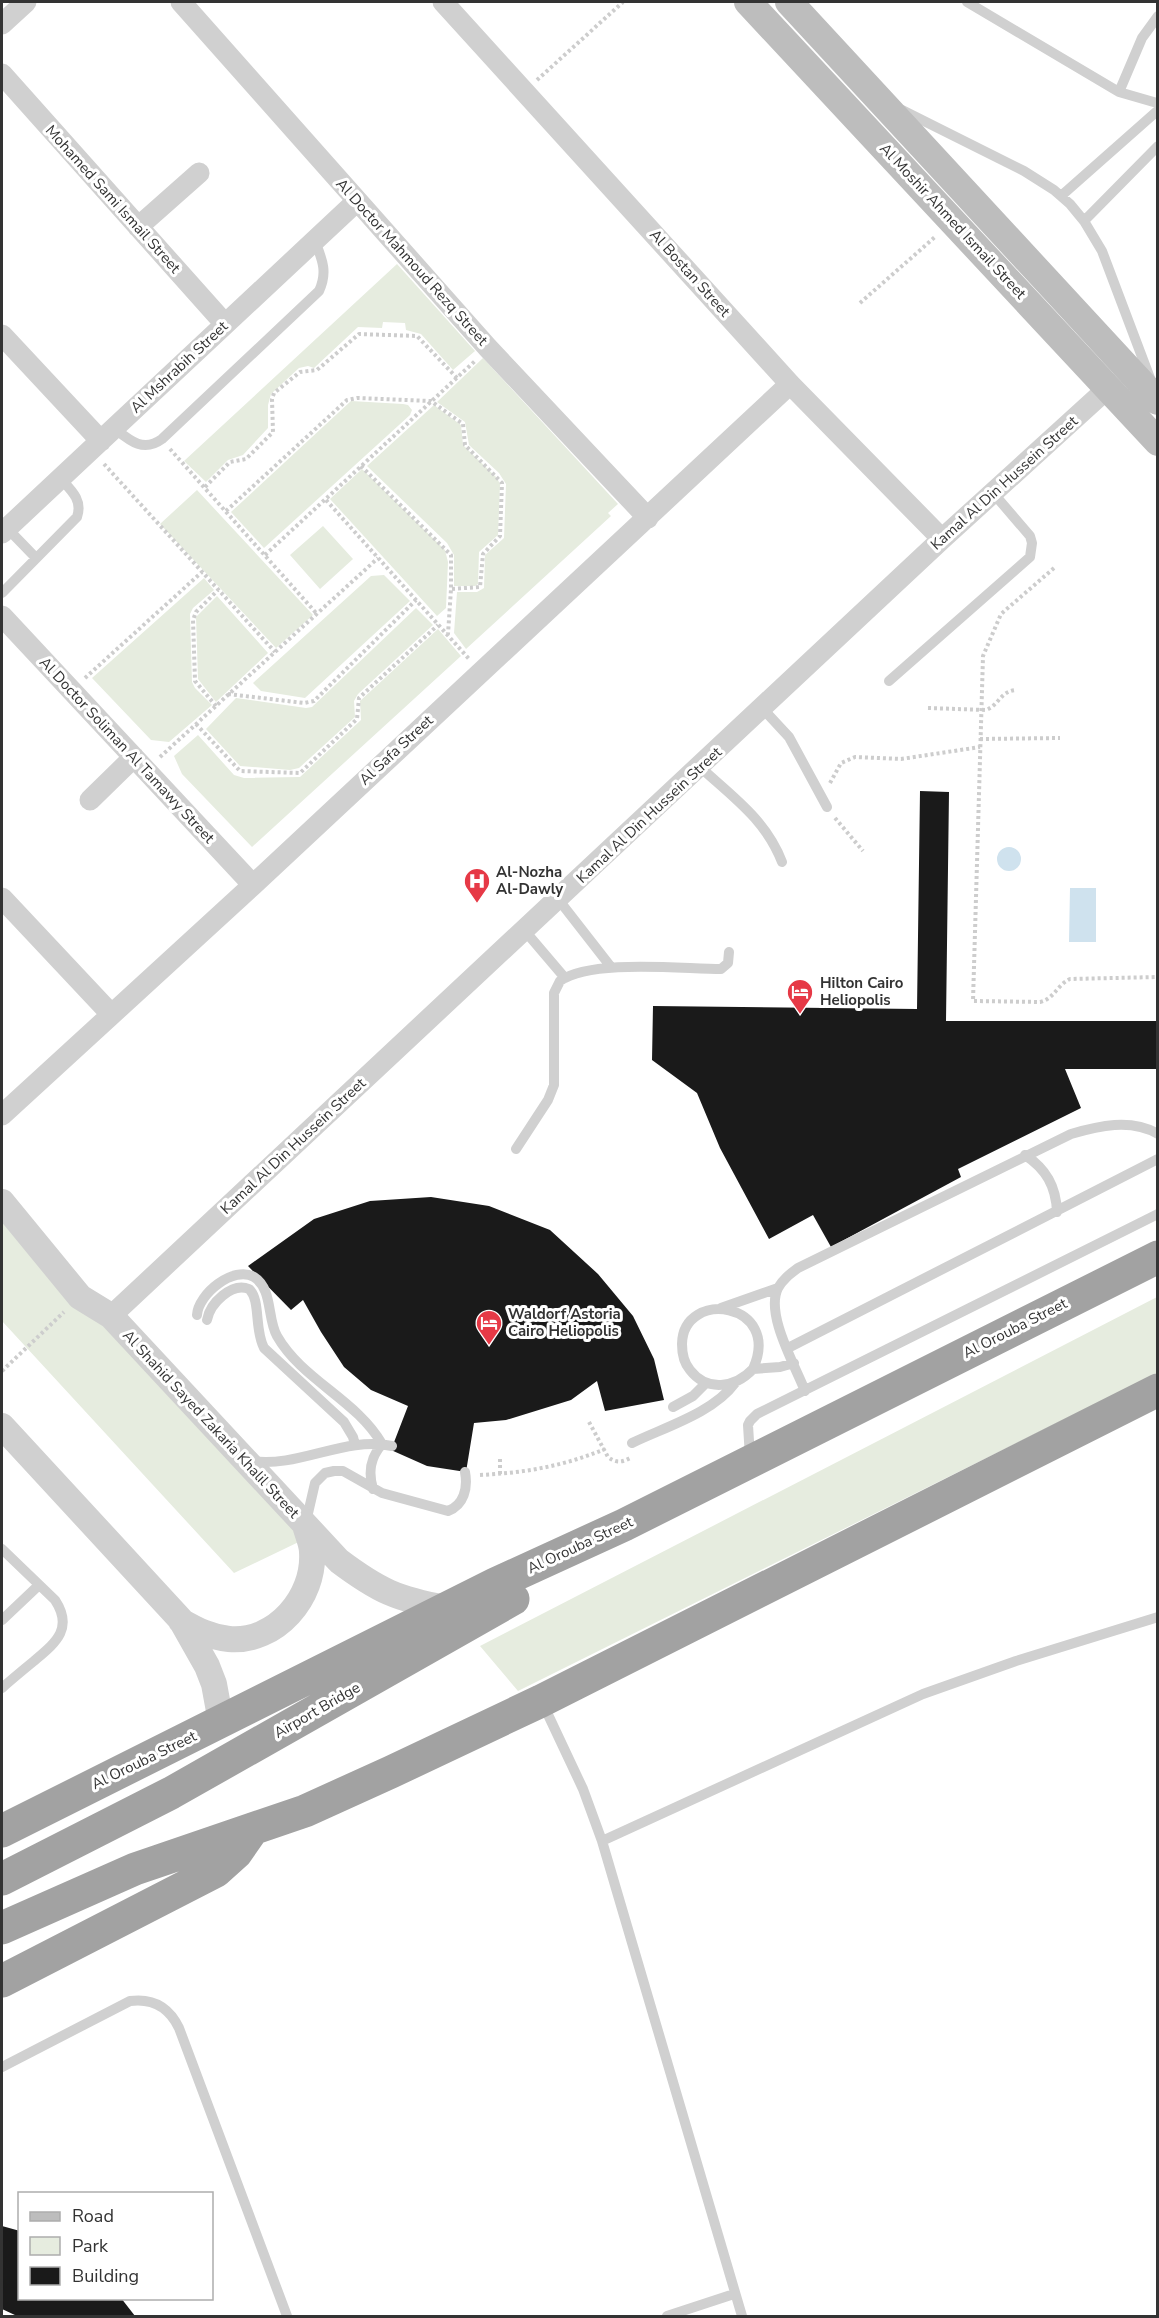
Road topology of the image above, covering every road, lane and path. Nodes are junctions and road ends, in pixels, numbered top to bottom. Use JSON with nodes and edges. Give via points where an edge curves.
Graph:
{"nodes":[{"id":1,"x":26,"y":2,"type":"edge"},
{"id":2,"x":181,"y":2,"type":"edge"},
{"id":3,"x":623,"y":2,"type":"edge"},
{"id":4,"x":748,"y":2,"type":"edge"},
{"id":5,"x":789,"y":2,"type":"edge"},
{"id":6,"x":967,"y":2,"type":"edge"},
{"id":7,"x":453,"y":5,"type":"edge"},
{"id":8,"x":1158,"y":16,"type":"edge"},
{"id":9,"x":2,"y":24,"type":"edge"},
{"id":10,"x":2,"y":74,"type":"edge"},
{"id":11,"x":526,"y":91,"type":"junction"},
{"id":12,"x":1119,"y":92,"type":"junction"},
{"id":13,"x":879,"y":99,"type":"junction"},
{"id":14,"x":1157,"y":108,"type":"edge"},
{"id":15,"x":1158,"y":146,"type":"edge"},
{"id":16,"x":199,"y":173,"type":"dead end"},
{"id":17,"x":1061,"y":196,"type":"junction"},
{"id":18,"x":357,"y":201,"type":"junction"},
{"id":19,"x":953,"y":221,"type":"junction"},
{"id":20,"x":1084,"y":221,"type":"junction"},
{"id":21,"x":138,"y":227,"type":"junction"},
{"id":22,"x":315,"y":241,"type":"junction"},
{"id":23,"x":861,"y":303,"type":"dead end"},
{"id":24,"x":225,"y":324,"type":"junction"},
{"id":25,"x":4,"y":343,"type":"edge"},
{"id":26,"x":488,"y":348,"type":"junction"},
{"id":27,"x":457,"y":378,"type":"junction"},
{"id":28,"x":790,"y":384,"type":"junction"},
{"id":29,"x":1108,"y":388,"type":"junction"},
{"id":30,"x":1158,"y":400,"type":"edge"},
{"id":31,"x":431,"y":401,"type":"junction"},
{"id":32,"x":162,"y":439,"type":"junction"},
{"id":33,"x":102,"y":440,"type":"junction"},
{"id":34,"x":1158,"y":442,"type":"edge"},
{"id":35,"x":361,"y":466,"type":"junction"},
{"id":36,"x":60,"y":478,"type":"junction"},
{"id":37,"x":205,"y":487,"type":"junction"},
{"id":38,"x":994,"y":494,"type":"junction"},
{"id":39,"x":326,"y":500,"type":"junction"},
{"id":40,"x":226,"y":511,"type":"junction"},
{"id":41,"x":648,"y":518,"type":"junction"},
{"id":42,"x":4,"y":530,"type":"edge"},
{"id":43,"x":942,"y":539,"type":"junction"},
{"id":44,"x":265,"y":555,"type":"junction"},
{"id":45,"x":36,"y":558,"type":"junction"},
{"id":46,"x":378,"y":558,"type":"junction"},
{"id":47,"x":1054,"y":568,"type":"dead end"},
{"id":48,"x":202,"y":572,"type":"junction"},
{"id":49,"x":451,"y":589,"type":"junction"},
{"id":50,"x":218,"y":590,"type":"junction"},
{"id":51,"x":2,"y":592,"type":"edge"},
{"id":52,"x":416,"y":600,"type":"junction"},
{"id":53,"x":317,"y":614,"type":"junction"},
{"id":54,"x":2,"y":616,"type":"edge"},
{"id":55,"x":438,"y":624,"type":"junction"},
{"id":56,"x":447,"y":635,"type":"junction"},
{"id":57,"x":275,"y":652,"type":"junction"},
{"id":58,"x":480,"y":671,"type":"junction"},
{"id":59,"x":889,"y":681,"type":"dead end"},
{"id":60,"x":1015,"y":690,"type":"dead end"},
{"id":61,"x":71,"y":691,"type":"junction"},
{"id":62,"x":228,"y":694,"type":"junction"},
{"id":63,"x":216,"y":706,"type":"junction"},
{"id":64,"x":928,"y":708,"type":"dead end"},
{"id":65,"x":763,"y":709,"type":"junction"},
{"id":66,"x":981,"y":709,"type":"junction"},
{"id":67,"x":196,"y":724,"type":"junction"},
{"id":68,"x":1060,"y":738,"type":"dead end"},
{"id":69,"x":981,"y":739,"type":"junction"},
{"id":70,"x":980,"y":747,"type":"junction"},
{"id":71,"x":140,"y":763,"type":"junction"},
{"id":72,"x":700,"y":767,"type":"junction"},
{"id":73,"x":90,"y":800,"type":"dead end"},
{"id":74,"x":828,"y":807,"type":"junction"},
{"id":75,"x":863,"y":852,"type":"dead end"},
{"id":76,"x":782,"y":862,"type":"dead end"},
{"id":77,"x":253,"y":885,"type":"junction"},
{"id":78,"x":2,"y":898,"type":"edge"},
{"id":79,"x":558,"y":899,"type":"junction"},
{"id":80,"x":525,"y":930,"type":"junction"},
{"id":81,"x":729,"y":952,"type":"dead end"},
{"id":82,"x":611,"y":968,"type":"junction"},
{"id":83,"x":1158,"y":977,"type":"edge"},
{"id":84,"x":565,"y":978,"type":"junction"},
{"id":85,"x":110,"y":1013,"type":"junction"},
{"id":86,"x":2,"y":1115,"type":"edge"},
{"id":87,"x":1158,"y":1134,"type":"edge"},
{"id":88,"x":516,"y":1149,"type":"dead end"},
{"id":89,"x":1025,"y":1155,"type":"junction"},
{"id":90,"x":1158,"y":1160,"type":"edge"},
{"id":91,"x":2,"y":1202,"type":"edge"},
{"id":92,"x":1057,"y":1212,"type":"junction"},
{"id":93,"x":1158,"y":1214,"type":"edge"},
{"id":94,"x":1158,"y":1257,"type":"edge"},
{"id":95,"x":778,"y":1288,"type":"junction"},
{"id":96,"x":80,"y":1297,"type":"junction"},
{"id":97,"x":720,"y":1308,"type":"junction"},
{"id":98,"x":111,"y":1316,"type":"junction"},
{"id":99,"x":276,"y":1335,"type":"junction"},
{"id":100,"x":260,"y":1340,"type":"junction"},
{"id":101,"x":788,"y":1348,"type":"junction"},
{"id":102,"x":794,"y":1363,"type":"junction"},
{"id":103,"x":753,"y":1369,"type":"junction"},
{"id":104,"x":2,"y":1371,"type":"edge"},
{"id":105,"x":315,"y":1378,"type":"junction"},
{"id":106,"x":706,"y":1383,"type":"junction"},
{"id":107,"x":735,"y":1383,"type":"junction"},
{"id":108,"x":306,"y":1389,"type":"junction"},
{"id":109,"x":1158,"y":1390,"type":"edge"},
{"id":110,"x":806,"y":1391,"type":"junction"},
{"id":111,"x":673,"y":1407,"type":"dead end"},
{"id":112,"x":2,"y":1426,"type":"edge"},
{"id":113,"x":632,"y":1443,"type":"dead end"},
{"id":114,"x":354,"y":1445,"type":"junction"},
{"id":115,"x":387,"y":1445,"type":"junction"},
{"id":116,"x":605,"y":1449,"type":"dead end"},
{"id":117,"x":500,"y":1459,"type":"dead end"},
{"id":118,"x":244,"y":1460,"type":"junction"},
{"id":119,"x":751,"y":1461,"type":"junction"},
{"id":120,"x":465,"y":1473,"type":"joint"},
{"id":121,"x":500,"y":1474,"type":"junction"},
{"id":122,"x":373,"y":1489,"type":"junction"},
{"id":123,"x":305,"y":1525,"type":"junction"},
{"id":124,"x":624,"y":1525,"type":"junction"},
{"id":125,"x":2,"y":1549,"type":"edge"},
{"id":126,"x":39,"y":1585,"type":"junction"},
{"id":127,"x":446,"y":1608,"type":"junction"},
{"id":128,"x":1158,"y":1617,"type":"edge"},
{"id":129,"x":2,"y":1620,"type":"edge"},
{"id":130,"x":181,"y":1620,"type":"junction"},
{"id":131,"x":2,"y":1688,"type":"edge"},
{"id":132,"x":541,"y":1701,"type":"junction"},
{"id":133,"x":221,"y":1722,"type":"junction"},
{"id":134,"x":252,"y":1830,"type":"junction"},
{"id":135,"x":2,"y":1831,"type":"edge"},
{"id":136,"x":602,"y":1841,"type":"junction"},
{"id":137,"x":2,"y":1879,"type":"edge"},
{"id":138,"x":2,"y":1928,"type":"edge"},
{"id":139,"x":2,"y":1980,"type":"edge"},
{"id":140,"x":2,"y":2067,"type":"edge"},
{"id":141,"x":734,"y":2294,"type":"junction"},
{"id":142,"x":287,"y":2316,"type":"edge"},
{"id":143,"x":667,"y":2316,"type":"edge"},
{"id":144,"x":742,"y":2316,"type":"edge"}],
"edges":[{"from":1,"to":9,"type":"street"},
{"from":2,"to":18,"type":"street","name":"Al Doctor Mahmoud Rezq Street"},
{"from":3,"to":11,"type":"path"},
{"from":4,"to":19,"type":"main road","name":"Al Moshir Ahmed Ismail Street"},
{"from":5,"to":13,"type":"main road","name":"Al Moshir Ahmed Ismail Street"},
{"from":6,"to":12,"type":"lane"},
{"from":7,"to":11,"type":"street","name":"Al Bostan Street"},
{"from":8,"to":12,"type":"lane","via":[[1142,38]]},
{"from":10,"to":21,"type":"street","name":"Mohamed Sami Ismail Street"},
{"from":11,"to":28,"type":"street","name":"Al Bostan Street"},
{"from":12,"to":14,"type":"lane"},
{"from":13,"to":17,"type":"lane","via":[[1024,171]]},
{"from":13,"to":30,"type":"main road","name":"Al Moshir Ahmed Ismail Street"},
{"from":14,"to":17,"type":"lane"},
{"from":15,"to":20,"type":"lane"},
{"from":16,"to":21,"type":"street"},
{"from":17,"to":20,"type":"lane"},
{"from":18,"to":22,"type":"street","name":"Al Mshrabih Street"},
{"from":18,"to":26,"type":"street","name":"Al Doctor Mahmoud Rezq Street"},
{"from":19,"to":23,"type":"path"},
{"from":19,"to":29,"type":"main road","name":"Al Moshir Ahmed Ismail Street"},
{"from":20,"to":30,"type":"lane","via":[[1102,251]]},
{"from":21,"to":24,"type":"street","name":"Mohamed Sami Ismail Street"},
{"from":22,"to":24,"type":"street","name":"Al Mshrabih Street"},
{"from":22,"to":32,"type":"lane","via":[[324,267],[319,291]]},
{"from":24,"to":33,"type":"street","name":"Al Mshrabih Street"},
{"from":25,"to":33,"type":"street"},
{"from":26,"to":27,"type":"path"},
{"from":26,"to":41,"type":"street","name":"Al Doctor Mahmoud Rezq Street"},
{"from":27,"to":31,"type":"path"},
{"from":27,"to":37,"type":"path","via":[[417,336],[361,333],[317,370],[300,372],[274,393],[273,432],[246,459],[230,462]]},
{"from":28,"to":41,"type":"street","name":"Al Safa Street"},
{"from":28,"to":43,"type":"street","name":"Al Bostan Street"},
{"from":29,"to":34,"type":"main road","name":"Al Moshir Ahmed Ismail Street"},
{"from":29,"to":38,"type":"street","name":"Kamal Al Din Hussein Street"},
{"from":31,"to":35,"type":"path"},
{"from":31,"to":40,"type":"path","via":[[346,400]]},
{"from":31,"to":49,"type":"path","via":[[461,422],[465,444],[502,483],[500,536],[482,555],[480,587]]},
{"from":32,"to":33,"type":"lane","via":[[140,446]]},
{"from":32,"to":37,"type":"path"},
{"from":33,"to":36,"type":"street","name":"Al Mshrabih Street"},
{"from":33,"to":48,"type":"path"},
{"from":35,"to":39,"type":"path"},
{"from":35,"to":49,"type":"path","via":[[449,552]]},
{"from":36,"to":42,"type":"street","name":"Al Mshrabih Street"},
{"from":36,"to":45,"type":"lane","via":[[75,495],[80,509],[77,517]]},
{"from":37,"to":40,"type":"path"},
{"from":38,"to":43,"type":"street","name":"Kamal Al Din Hussein Street"},
{"from":38,"to":59,"type":"lane","via":[[1030,536],[1030,557]]},
{"from":39,"to":44,"type":"path"},
{"from":39,"to":46,"type":"path"},
{"from":40,"to":44,"type":"path"},
{"from":41,"to":58,"type":"street","name":"Al Safa Street"},
{"from":42,"to":45,"type":"lane"},
{"from":43,"to":65,"type":"street","name":"Kamal Al Din Hussein Street"},
{"from":44,"to":53,"type":"path"},
{"from":45,"to":51,"type":"lane"},
{"from":46,"to":52,"type":"path"},
{"from":46,"to":53,"type":"path"},
{"from":47,"to":66,"type":"path","via":[[1001,614],[983,656]]},
{"from":48,"to":50,"type":"path"},
{"from":48,"to":61,"type":"path"},
{"from":49,"to":56,"type":"path"},
{"from":50,"to":57,"type":"path"},
{"from":50,"to":63,"type":"path","via":[[194,614],[193,620],[195,681]]},
{"from":52,"to":55,"type":"path"},
{"from":52,"to":62,"type":"path","via":[[314,701]]},
{"from":53,"to":57,"type":"path"},
{"from":54,"to":61,"type":"street","name":"Al Doctor Soliman Al Tamawy Street"},
{"from":55,"to":56,"type":"path"},
{"from":55,"to":67,"type":"path","via":[[359,698],[357,719],[300,773],[237,770]]},
{"from":56,"to":58,"type":"path"},
{"from":57,"to":62,"type":"path"},
{"from":58,"to":77,"type":"street","name":"Al Safa Street"},
{"from":60,"to":66,"type":"path","via":[[1003,694],[991,708]]},
{"from":61,"to":71,"type":"street","name":"Al Doctor Soliman Al Tamawy Street"},
{"from":62,"to":63,"type":"path"},
{"from":63,"to":67,"type":"path"},
{"from":64,"to":66,"type":"path"},
{"from":65,"to":72,"type":"street","name":"Kamal Al Din Hussein Street"},
{"from":65,"to":74,"type":"lane","via":[[789,737]]},
{"from":66,"to":69,"type":"path"},
{"from":67,"to":71,"type":"path"},
{"from":68,"to":69,"type":"path"},
{"from":69,"to":70,"type":"path"},
{"from":70,"to":74,"type":"path","via":[[901,759],[847,759],[831,780]]},
{"from":70,"to":83,"type":"path","via":[[973,1001],[1040,1002],[1049,999],[1070,979]]},
{"from":71,"to":73,"type":"street"},
{"from":71,"to":77,"type":"street","name":"Al Doctor Soliman Al Tamawy Street"},
{"from":72,"to":76,"type":"lane","via":[[762,824]]},
{"from":72,"to":79,"type":"street","name":"Kamal Al Din Hussein Street"},
{"from":74,"to":75,"type":"path"},
{"from":77,"to":85,"type":"street","name":"Al Safa Street"},
{"from":78,"to":85,"type":"street"},
{"from":79,"to":80,"type":"street","name":"Kamal Al Din Hussein Street"},
{"from":79,"to":82,"type":"lane"},
{"from":80,"to":84,"type":"lane"},
{"from":80,"to":98,"type":"street","name":"Kamal Al Din Hussein Street"},
{"from":81,"to":82,"type":"lane","via":[[728,963],[721,969]]},
{"from":82,"to":84,"type":"lane"},
{"from":84,"to":88,"type":"lane","via":[[555,993],[554,1085]]},
{"from":85,"to":86,"type":"street","name":"Al Safa Street"},
{"from":87,"to":89,"type":"lane","via":[[1126,1125],[1098,1126]]},
{"from":89,"to":92,"type":"lane","via":[[1046,1174],[1057,1199]]},
{"from":89,"to":95,"type":"lane","via":[[798,1268]]},
{"from":90,"to":92,"type":"lane"},
{"from":91,"to":96,"type":"street","name":"Al Shahid Sayed Zakaria Khalil Street"},
{"from":92,"to":101,"type":"lane"},
{"from":93,"to":110,"type":"lane"},
{"from":94,"to":119,"type":"highway","name":"Al Orouba Street"},
{"from":95,"to":97,"type":"lane"},
{"from":95,"to":101,"type":"lane","via":[[775,1316]]},
{"from":96,"to":98,"type":"street","name":"Al Shahid Sayed Zakaria Khalil Street"},
{"from":96,"to":104,"type":"path"},
{"from":97,"to":103,"type":"lane","via":[[746,1318],[755,1329],[759,1356]]},
{"from":97,"to":106,"type":"lane","via":[[695,1317],[682,1340],[686,1366]]},
{"from":98,"to":118,"type":"street","name":"Al Shahid Sayed Zakaria Khalil Street"},
{"from":99,"to":100,"type":"lane"},
{"from":99,"to":100,"type":"lane","via":[[263,1286],[255,1278],[234,1274],[199,1303],[202,1317],[232,1289],[243,1287],[254,1293]]},
{"from":99,"to":105,"type":"lane"},
{"from":100,"to":108,"type":"lane"},
{"from":101,"to":102,"type":"lane"},
{"from":102,"to":103,"type":"lane"},
{"from":102,"to":110,"type":"lane"},
{"from":103,"to":107,"type":"lane"},
{"from":105,"to":108,"type":"lane"},
{"from":105,"to":115,"type":"lane"},
{"from":106,"to":107,"type":"lane"},
{"from":106,"to":111,"type":"lane"},
{"from":107,"to":113,"type":"lane","via":[[711,1406]]},
{"from":108,"to":114,"type":"lane","via":[[344,1422]]},
{"from":109,"to":132,"type":"highway"},
{"from":110,"to":119,"type":"lane","via":[[750,1421]]},
{"from":112,"to":130,"type":"street"},
{"from":114,"to":115,"type":"lane"},
{"from":114,"to":118,"type":"lane","via":[[288,1461]]},
{"from":115,"to":122,"type":"lane","via":[[377,1450],[371,1465]]},
{"from":116,"to":121,"type":"path","via":[[554,1467]]},
{"from":117,"to":121,"type":"path"},
{"from":118,"to":123,"type":"street","name":"Al Shahid Sayed Zakaria Khalil Street"},
{"from":119,"to":124,"type":"highway","name":"Al Orouba Street"},
{"from":120,"to":121,"type":"path"},
{"from":120,"to":122,"type":"lane","via":[[462,1501],[448,1511]]},
{"from":122,"to":123,"type":"lane","via":[[343,1471],[325,1473],[312,1490]]},
{"from":123,"to":127,"type":"street","name":"Al Shahid Sayed Zakaria Khalil Street","via":[[339,1561],[366,1581],[410,1601]]},
{"from":123,"to":130,"type":"street","via":[[312,1551],[310,1578],[300,1603],[281,1622],[258,1635],[231,1639],[204,1634]]},
{"from":124,"to":127,"type":"highway","name":"Al Orouba Street"},
{"from":124,"to":137,"type":"highway","name":"Airport Bridge","via":[[538,1586],[171,1793]]},
{"from":125,"to":126,"type":"lane"},
{"from":126,"to":129,"type":"lane"},
{"from":126,"to":131,"type":"lane","via":[[60,1608],[60,1635]]},
{"from":127,"to":133,"type":"highway","name":"Al Orouba Street"},
{"from":128,"to":136,"type":"lane","via":[[923,1694]]},
{"from":130,"to":133,"type":"street","via":[[207,1666]]},
{"from":132,"to":134,"type":"highway","via":[[305,1811]]},
{"from":132,"to":136,"type":"lane","via":[[584,1789]]},
{"from":133,"to":135,"type":"highway","name":"Al Orouba Street"},
{"from":134,"to":138,"type":"highway","via":[[135,1869]]},
{"from":134,"to":139,"type":"highway","via":[[216,1870]]},
{"from":136,"to":141,"type":"lane"},
{"from":140,"to":142,"type":"lane","via":[[130,2001],[150,2001],[168,2011],[179,2028]]},
{"from":141,"to":143,"type":"lane"},
{"from":141,"to":144,"type":"lane"}]}
